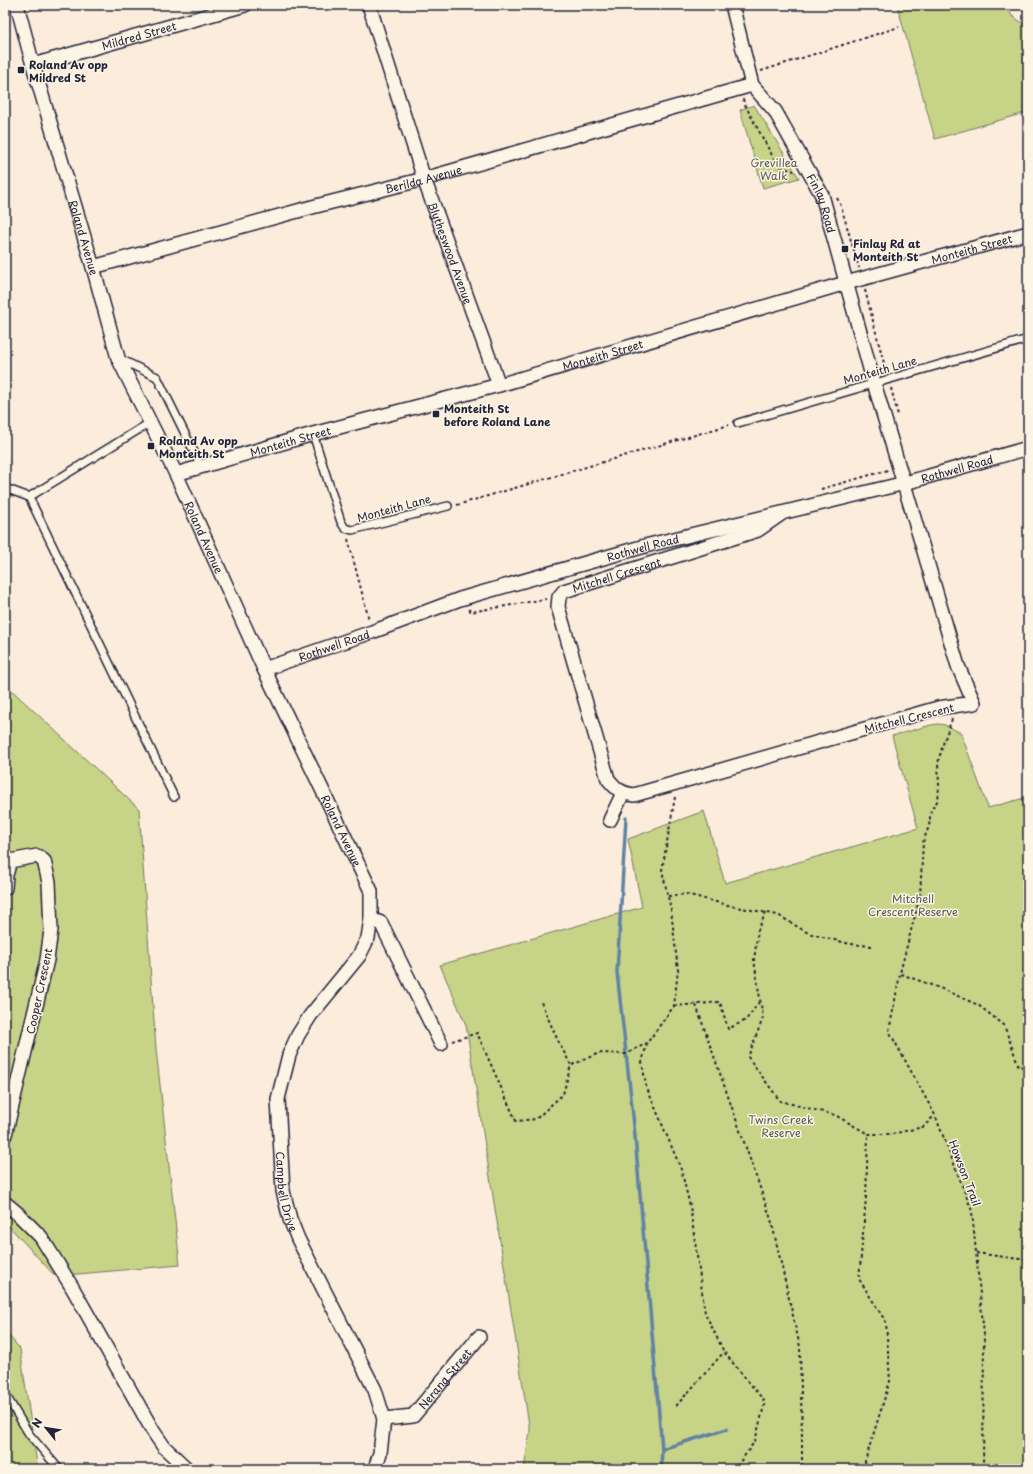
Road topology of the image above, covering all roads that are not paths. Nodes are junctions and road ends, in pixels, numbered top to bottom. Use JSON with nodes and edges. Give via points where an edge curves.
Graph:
{"nodes":[{"id":1,"x":17,"y":5,"type":"edge"},
{"id":2,"x":245,"y":5,"type":"edge"},
{"id":3,"x":369,"y":5,"type":"edge"},
{"id":4,"x":732,"y":5,"type":"edge"},
{"id":5,"x":33,"y":65,"type":"junction"},
{"id":6,"x":746,"y":87,"type":"junction"},
{"id":7,"x":424,"y":179,"type":"junction"},
{"id":8,"x":1028,"y":233,"type":"edge"},
{"id":9,"x":93,"y":267,"type":"junction"},
{"id":10,"x":846,"y":283,"type":"junction"},
{"id":11,"x":1028,"y":339,"type":"edge"},
{"id":12,"x":118,"y":358,"type":"junction"},
{"id":13,"x":874,"y":383,"type":"junction"},
{"id":14,"x":499,"y":385,"type":"junction"},
{"id":15,"x":150,"y":422,"type":"junction"},
{"id":16,"x":738,"y":422,"type":"road end"},
{"id":17,"x":313,"y":434,"type":"junction"},
{"id":18,"x":1028,"y":448,"type":"edge"},
{"id":19,"x":201,"y":466,"type":"junction"},
{"id":20,"x":176,"y":474,"type":"junction"},
{"id":21,"x":905,"y":483,"type":"junction"},
{"id":22,"x":5,"y":488,"type":"edge"},
{"id":23,"x":29,"y":497,"type":"junction"},
{"id":24,"x":448,"y":506,"type":"road end"},
{"id":25,"x":781,"y":514,"type":"junction"},
{"id":26,"x":264,"y":669,"type":"junction"},
{"id":27,"x":623,"y":793,"type":"junction"},
{"id":28,"x":174,"y":797,"type":"dead end"},
{"id":29,"x":610,"y":820,"type":"dead end"},
{"id":30,"x":5,"y":888,"type":"edge"},
{"id":31,"x":371,"y":919,"type":"junction"},
{"id":32,"x":442,"y":1044,"type":"road end"},
{"id":33,"x":5,"y":1135,"type":"edge"},
{"id":34,"x":5,"y":1203,"type":"edge"},
{"id":35,"x":479,"y":1337,"type":"dead end"},
{"id":36,"x":5,"y":1394,"type":"edge"},
{"id":37,"x":384,"y":1419,"type":"junction"},
{"id":38,"x":59,"y":1469,"type":"edge"},
{"id":39,"x":187,"y":1469,"type":"edge"},
{"id":40,"x":375,"y":1469,"type":"edge"}],
"edges":[{"from":1,"to":5,"type":"street","name":"Roland Avenue"},
{"from":2,"to":5,"type":"street","name":"Mildred Street"},
{"from":3,"to":7,"type":"street","name":"Blytheswood Avenue"},
{"from":4,"to":6,"type":"street","name":"Finlay Road"},
{"from":5,"to":9,"type":"street","name":"Roland Avenue"},
{"from":6,"to":7,"type":"street","name":"Berilda Avenue"},
{"from":6,"to":10,"type":"street","name":"Finlay Road","via":[[775,111],[822,195]]},
{"from":7,"to":9,"type":"street","name":"Berilda Avenue"},
{"from":7,"to":14,"type":"street","name":"Blytheswood Avenue"},
{"from":8,"to":10,"type":"street","name":"Monteith Street"},
{"from":9,"to":12,"type":"street","name":"Roland Avenue"},
{"from":10,"to":13,"type":"street","name":"Finlay Road"},
{"from":10,"to":14,"type":"street","name":"Monteith Street"},
{"from":11,"to":13,"type":"lane","name":"Monteith Lane"},
{"from":12,"to":15,"type":"street","name":"Roland Avenue"},
{"from":12,"to":19,"type":"lane","via":[[157,377]]},
{"from":13,"to":16,"type":"lane","name":"Monteith Lane"},
{"from":13,"to":21,"type":"street","name":"Finlay Road"},
{"from":14,"to":17,"type":"street","name":"Monteith Street"},
{"from":15,"to":20,"type":"street","name":"Roland Avenue"},
{"from":15,"to":23,"type":"lane"},
{"from":17,"to":19,"type":"street","name":"Monteith Street"},
{"from":17,"to":24,"type":"lane","name":"Monteith Lane","via":[[345,528],[352,530]]},
{"from":18,"to":21,"type":"street","name":"Rothwell Road"},
{"from":19,"to":20,"type":"street","name":"Monteith Street"},
{"from":20,"to":26,"type":"street","name":"Roland Avenue"},
{"from":21,"to":25,"type":"street","name":"Rothwell Road"},
{"from":21,"to":27,"type":"street","name":"Mitchell Crescent","via":[[958,666],[974,703],[938,708],[634,795]]},
{"from":22,"to":23,"type":"lane"},
{"from":23,"to":28,"type":"lane"},
{"from":25,"to":26,"type":"street","name":"Rothwell Road","via":[[645,546],[460,599]]},
{"from":25,"to":27,"type":"street","name":"Mitchell Crescent","via":[[758,530],[564,591],[559,597],[558,606],[608,779]]},
{"from":26,"to":31,"type":"street","name":"Roland Avenue","via":[[371,891]]},
{"from":27,"to":29,"type":"street"},
{"from":30,"to":33,"type":"street","name":"Cooper Crescent","via":[[10,861],[36,856],[44,861],[49,882],[51,930],[47,960]]},
{"from":31,"to":32,"type":"street","via":[[381,923]]},
{"from":31,"to":37,"type":"street","name":"Campbell Drive","via":[[368,938],[359,956],[310,1016],[298,1035],[289,1055],[278,1099],[283,1191],[290,1218],[298,1239],[375,1390]]},
{"from":34,"to":39,"type":"street","via":[[41,1237],[153,1431],[164,1447]]},
{"from":35,"to":37,"type":"street","name":"Nerang Street","via":[[413,1416]]},
{"from":36,"to":38,"type":"lane","via":[[29,1434]]},
{"from":37,"to":40,"type":"street","name":"Campbell Drive","via":[[380,1453]]}]}
